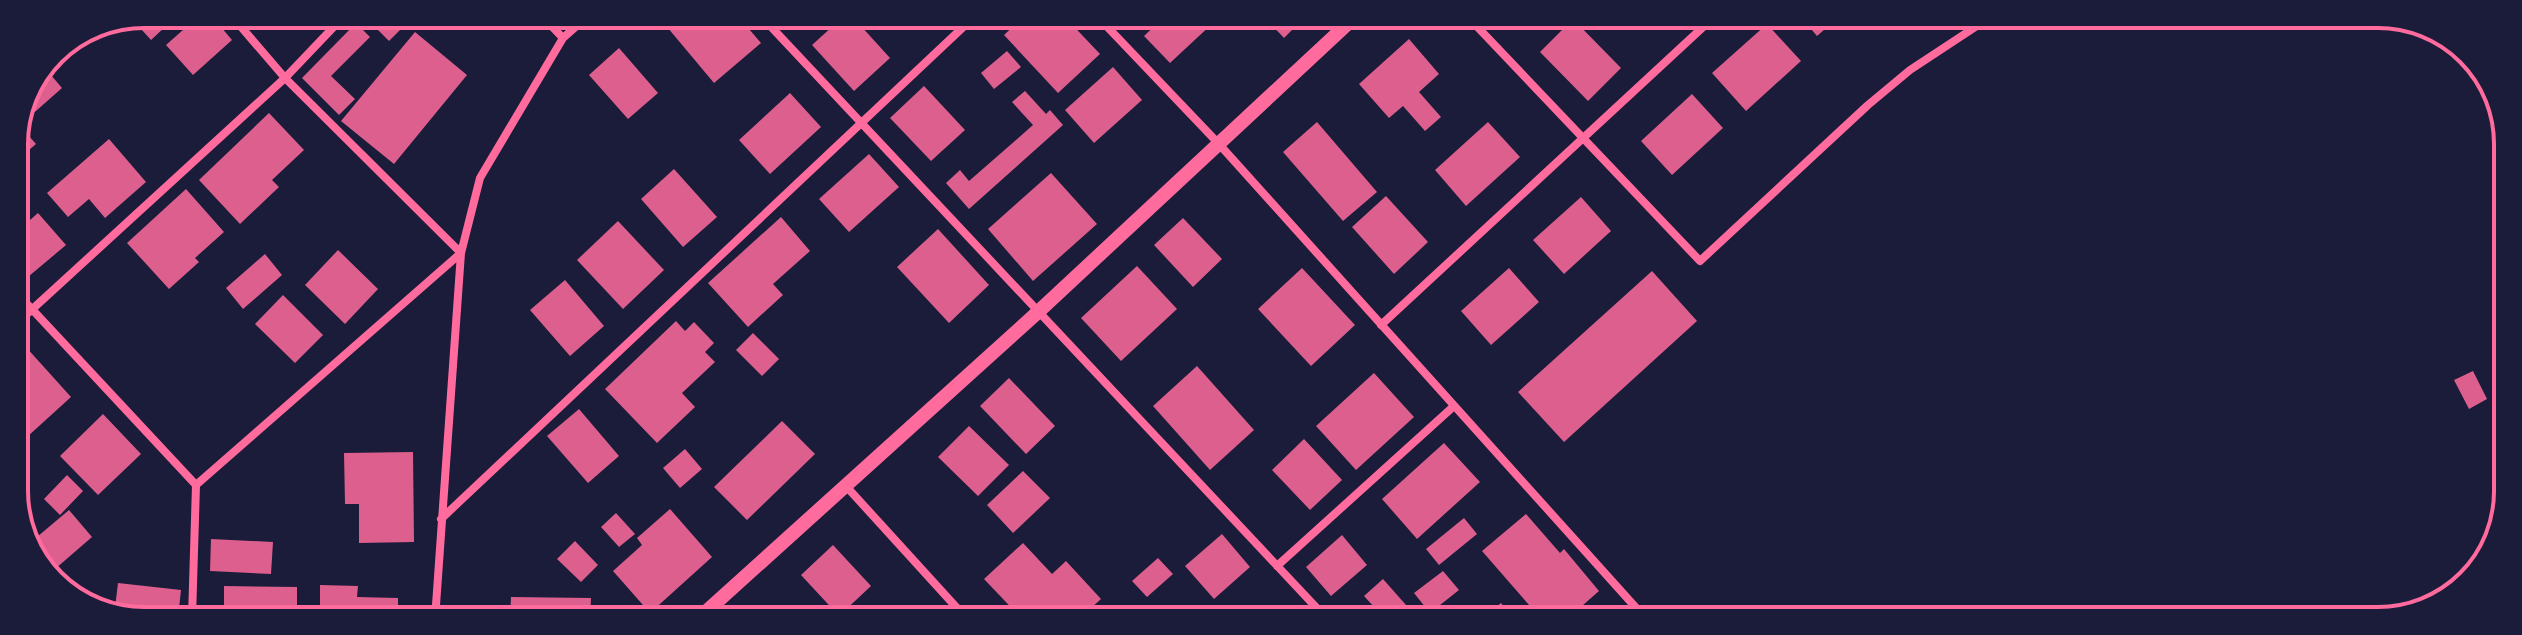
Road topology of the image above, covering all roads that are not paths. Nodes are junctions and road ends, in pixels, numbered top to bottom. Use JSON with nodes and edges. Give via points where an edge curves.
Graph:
{"nodes":[{"id":1,"x":242,"y":28,"type":"edge"},
{"id":2,"x":333,"y":28,"type":"edge"},
{"id":3,"x":553,"y":28,"type":"edge"},
{"id":4,"x":574,"y":28,"type":"edge"},
{"id":5,"x":772,"y":28,"type":"edge"},
{"id":6,"x":962,"y":28,"type":"edge"},
{"id":7,"x":1108,"y":28,"type":"edge"},
{"id":8,"x":1343,"y":28,"type":"edge"},
{"id":9,"x":1478,"y":28,"type":"edge"},
{"id":10,"x":1702,"y":28,"type":"edge"},
{"id":11,"x":1974,"y":28,"type":"edge"},
{"id":12,"x":563,"y":38,"type":"junction"},
{"id":13,"x":285,"y":78,"type":"junction"},
{"id":14,"x":860,"y":124,"type":"junction"},
{"id":15,"x":1582,"y":138,"type":"junction"},
{"id":16,"x":1218,"y":143,"type":"junction"},
{"id":17,"x":461,"y":253,"type":"junction"},
{"id":18,"x":28,"y":305,"type":"edge"},
{"id":19,"x":32,"y":309,"type":"junction"},
{"id":20,"x":1038,"y":312,"type":"junction"},
{"id":21,"x":28,"y":313,"type":"edge"},
{"id":22,"x":1381,"y":325,"type":"junction"},
{"id":23,"x":1454,"y":406,"type":"junction"},
{"id":24,"x":845,"y":484,"type":"junction"},
{"id":25,"x":196,"y":485,"type":"junction"},
{"id":26,"x":441,"y":519,"type":"junction"},
{"id":27,"x":1277,"y":566,"type":"junction"},
{"id":28,"x":192,"y":607,"type":"edge"},
{"id":29,"x":436,"y":607,"type":"edge"},
{"id":30,"x":711,"y":607,"type":"edge"},
{"id":31,"x":956,"y":607,"type":"edge"},
{"id":32,"x":1316,"y":607,"type":"edge"},
{"id":33,"x":1635,"y":607,"type":"edge"}],
"edges":[{"from":1,"to":13,"type":"street"},
{"from":2,"to":13,"type":"street"},
{"from":3,"to":12,"type":"street"},
{"from":4,"to":12,"type":"street"},
{"from":5,"to":14,"type":"street"},
{"from":6,"to":14,"type":"street"},
{"from":7,"to":16,"type":"street"},
{"from":8,"to":16,"type":"street"},
{"from":9,"to":15,"type":"street"},
{"from":10,"to":15,"type":"street"},
{"from":11,"to":15,"type":"street","via":[[1878,96],[1700,261]]},
{"from":12,"to":17,"type":"street","via":[[480,178]]},
{"from":13,"to":17,"type":"street"},
{"from":13,"to":19,"type":"street"},
{"from":14,"to":20,"type":"street"},
{"from":14,"to":26,"type":"street"},
{"from":15,"to":22,"type":"street"},
{"from":16,"to":20,"type":"street"},
{"from":16,"to":22,"type":"street"},
{"from":17,"to":25,"type":"street"},
{"from":17,"to":26,"type":"street"},
{"from":18,"to":19,"type":"street"},
{"from":19,"to":21,"type":"street"},
{"from":19,"to":25,"type":"street"},
{"from":20,"to":24,"type":"street"},
{"from":20,"to":27,"type":"street"},
{"from":22,"to":23,"type":"street"},
{"from":23,"to":27,"type":"street"},
{"from":23,"to":33,"type":"street"},
{"from":24,"to":30,"type":"street"},
{"from":24,"to":31,"type":"street"},
{"from":25,"to":28,"type":"street"},
{"from":26,"to":29,"type":"street"},
{"from":27,"to":32,"type":"street"}]}
